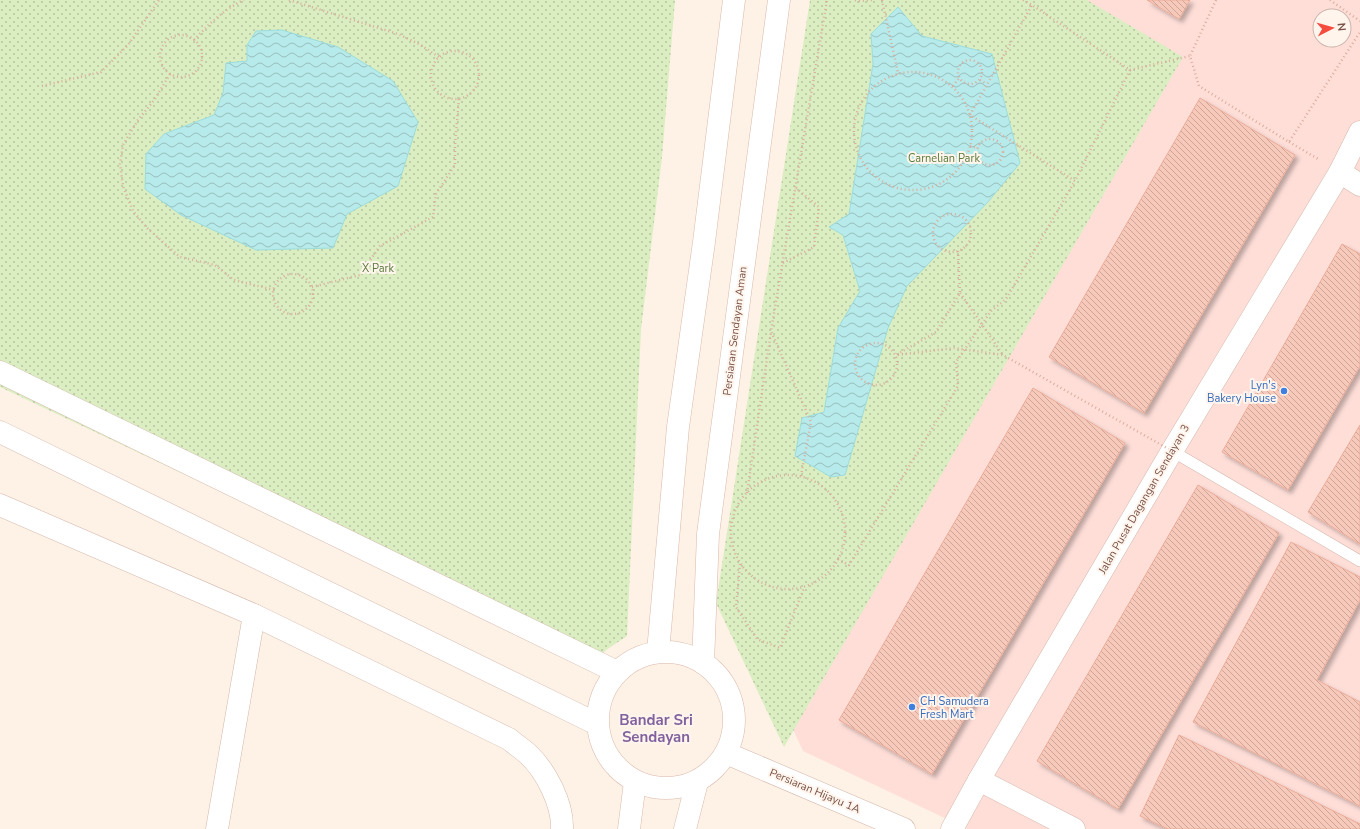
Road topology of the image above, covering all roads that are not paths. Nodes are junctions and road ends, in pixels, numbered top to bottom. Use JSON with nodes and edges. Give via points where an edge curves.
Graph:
{"nodes":[{"id":1,"x":734,"y":0,"type":"edge"},
{"id":2,"x":779,"y":0,"type":"edge"},
{"id":3,"x":1360,"y":132,"type":"edge"},
{"id":4,"x":1340,"y":172,"type":"junction"},
{"id":5,"x":1360,"y":185,"type":"edge"},
{"id":6,"x":0,"y":372,"type":"edge"},
{"id":7,"x":0,"y":432,"type":"edge"},
{"id":8,"x":1172,"y":451,"type":"junction"},
{"id":9,"x":0,"y":505,"type":"edge"},
{"id":10,"x":1360,"y":561,"type":"edge"},
{"id":11,"x":254,"y":615,"type":"junction"},
{"id":12,"x":658,"y":652,"type":"junction"},
{"id":13,"x":703,"y":663,"type":"junction"},
{"id":14,"x":617,"y":672,"type":"junction"},
{"id":15,"x":597,"y":724,"type":"junction"},
{"id":16,"x":726,"y":754,"type":"junction"},
{"id":17,"x":979,"y":780,"type":"junction"},
{"id":18,"x":635,"y":782,"type":"junction"},
{"id":19,"x":697,"y":782,"type":"junction"},
{"id":20,"x":217,"y":829,"type":"edge"},
{"id":21,"x":562,"y":829,"type":"edge"},
{"id":22,"x":629,"y":829,"type":"edge"},
{"id":23,"x":685,"y":829,"type":"edge"},
{"id":24,"x":904,"y":829,"type":"edge"},
{"id":25,"x":952,"y":829,"type":"edge"},
{"id":26,"x":1074,"y":829,"type":"edge"}],
"edges":[{"from":1,"to":12,"type":"street","via":[[678,427]]},
{"from":2,"to":13,"type":"street","name":"Persiaran Sendayan Aman","via":[[708,534]]},
{"from":3,"to":4,"type":"street","name":"Jalan Pusat Dagangan Sendayan 3"},
{"from":4,"to":5,"type":"street"},
{"from":4,"to":8,"type":"street","name":"Jalan Pusat Dagangan Sendayan 3"},
{"from":6,"to":14,"type":"street"},
{"from":7,"to":15,"type":"street"},
{"from":8,"to":10,"type":"lane"},
{"from":8,"to":17,"type":"street","name":"Jalan Pusat Dagangan Sendayan 3"},
{"from":9,"to":11,"type":"street"},
{"from":11,"to":20,"type":"street"},
{"from":11,"to":21,"type":"street","via":[[509,739],[529,755],[544,774],[557,800],[563,823]]},
{"from":12,"to":13,"type":"street","via":[[682,654]]},
{"from":12,"to":14,"type":"street","via":[[629,662]]},
{"from":13,"to":16,"type":"street","via":[[718,677],[729,694],[734,714],[732,735]]},
{"from":14,"to":15,"type":"street","via":[[606,687],[599,705]]},
{"from":15,"to":18,"type":"street","via":[[606,753],[616,768]]},
{"from":16,"to":19,"type":"street","via":[[713,770]]},
{"from":16,"to":24,"type":"street","name":"Persiaran Hijayu 1A"},
{"from":17,"to":25,"type":"street","name":"Jalan Pusat Dagangan Sendayan 3"},
{"from":17,"to":26,"type":"street"},
{"from":18,"to":19,"type":"street","via":[[656,788],[677,788]]},
{"from":18,"to":22,"type":"street"},
{"from":19,"to":23,"type":"street"}]}
